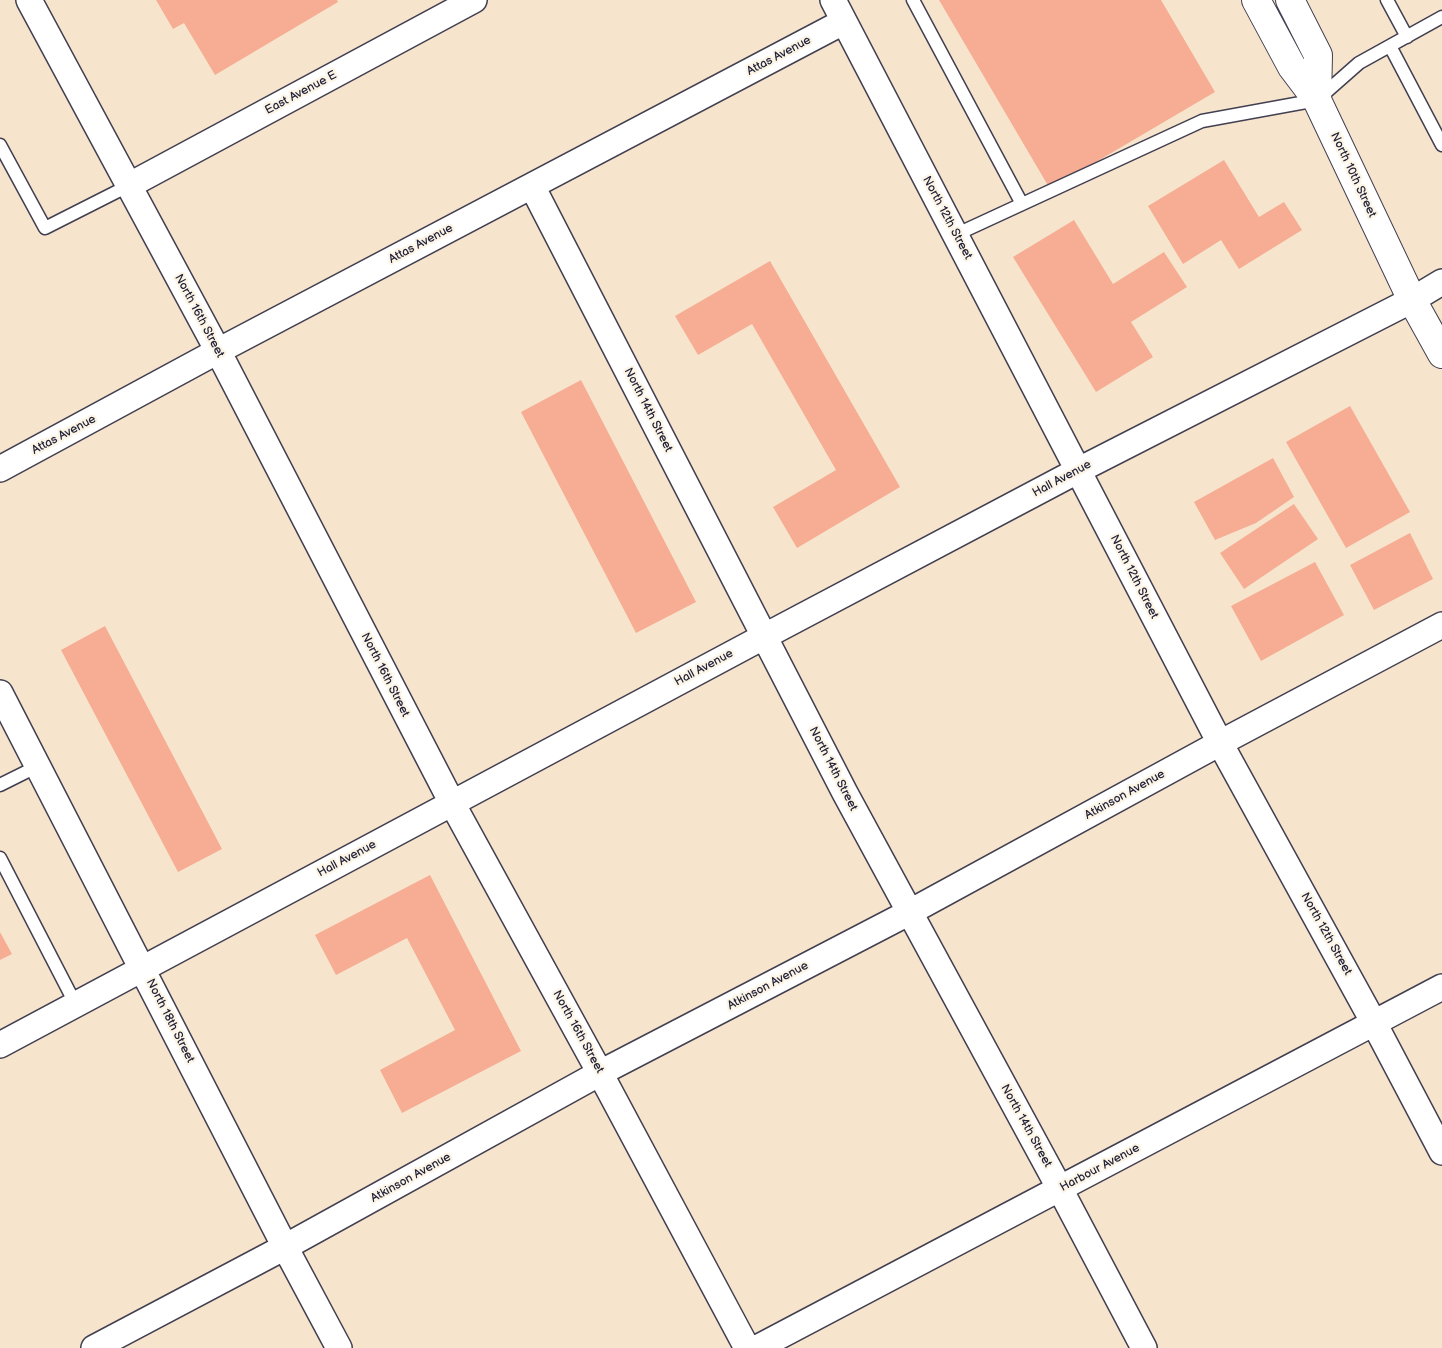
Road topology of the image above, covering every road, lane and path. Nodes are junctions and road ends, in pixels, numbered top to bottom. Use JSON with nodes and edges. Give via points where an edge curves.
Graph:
{"nodes":[{"id":1,"x":29,"y":0,"type":"edge"},
{"id":2,"x":474,"y":0,"type":"edge"},
{"id":3,"x":833,"y":0,"type":"edge"},
{"id":4,"x":913,"y":0,"type":"edge"},
{"id":5,"x":1256,"y":0,"type":"edge"},
{"id":6,"x":1290,"y":0,"type":"edge"},
{"id":7,"x":1387,"y":0,"type":"edge"},
{"id":8,"x":1442,"y":17,"type":"edge"},
{"id":9,"x":844,"y":22,"type":"junction"},
{"id":10,"x":1407,"y":37,"type":"junction"},
{"id":11,"x":1390,"y":46,"type":"junction"},
{"id":12,"x":1317,"y":100,"type":"junction"},
{"id":13,"x":0,"y":144,"type":"edge"},
{"id":14,"x":1442,"y":145,"type":"edge"},
{"id":15,"x":128,"y":186,"type":"junction"},
{"id":16,"x":532,"y":186,"type":"junction"},
{"id":17,"x":1022,"y":204,"type":"junction"},
{"id":18,"x":956,"y":235,"type":"junction"},
{"id":19,"x":1442,"y":282,"type":"edge"},
{"id":20,"x":1412,"y":300,"type":"junction"},
{"id":21,"x":218,"y":351,"type":"junction"},
{"id":22,"x":1442,"y":354,"type":"edge"},
{"id":23,"x":0,"y":469,"type":"edge"},
{"id":24,"x":1079,"y":470,"type":"junction"},
{"id":25,"x":1442,"y":625,"type":"edge"},
{"id":26,"x":765,"y":636,"type":"junction"},
{"id":27,"x":0,"y":693,"type":"edge"},
{"id":28,"x":1220,"y":743,"type":"junction"},
{"id":29,"x":38,"y":766,"type":"junction"},
{"id":30,"x":0,"y":785,"type":"edge"},
{"id":31,"x":452,"y":803,"type":"junction"},
{"id":32,"x":0,"y":858,"type":"edge"},
{"id":33,"x":910,"y":912,"type":"junction"},
{"id":34,"x":143,"y":969,"type":"junction"},
{"id":35,"x":1442,"y":987,"type":"edge"},
{"id":36,"x":76,"y":1005,"type":"junction"},
{"id":37,"x":1374,"y":1023,"type":"junction"},
{"id":38,"x":0,"y":1045,"type":"edge"},
{"id":39,"x":600,"y":1073,"type":"junction"},
{"id":40,"x":1442,"y":1152,"type":"edge"},
{"id":41,"x":1060,"y":1189,"type":"junction"},
{"id":42,"x":285,"y":1247,"type":"junction"},
{"id":43,"x":94,"y":1348,"type":"edge"},
{"id":44,"x":339,"y":1348,"type":"edge"},
{"id":45,"x":746,"y":1348,"type":"edge"},
{"id":46,"x":757,"y":1348,"type":"edge"},
{"id":47,"x":1144,"y":1348,"type":"edge"}],
"edges":[{"from":1,"to":15,"type":"street","name":"North 16th Street"},
{"from":2,"to":15,"type":"street","name":"East Avenue E"},
{"from":3,"to":9,"type":"street","name":"North 12th Street"},
{"from":4,"to":17,"type":"lane"},
{"from":5,"to":12,"type":"street","name":"North 10th Street","via":[[1292,67]]},
{"from":6,"to":12,"type":"street","via":[[1318,55]]},
{"from":7,"to":10,"type":"lane"},
{"from":8,"to":10,"type":"lane"},
{"from":9,"to":16,"type":"street","name":"Attas Avenue"},
{"from":9,"to":18,"type":"street","name":"North 12th Street"},
{"from":10,"to":11,"type":"lane"},
{"from":11,"to":12,"type":"lane","via":[[1359,63]]},
{"from":11,"to":14,"type":"lane"},
{"from":12,"to":17,"type":"lane","via":[[1202,121]]},
{"from":12,"to":20,"type":"street","name":"North 10th Street"},
{"from":13,"to":15,"type":"lane","via":[[45,228]]},
{"from":15,"to":21,"type":"street","name":"North 16th Street"},
{"from":16,"to":21,"type":"street","name":"Attas Avenue"},
{"from":16,"to":26,"type":"street","name":"North 14th Street"},
{"from":17,"to":18,"type":"lane"},
{"from":18,"to":24,"type":"street","name":"North 12th Street"},
{"from":19,"to":20,"type":"street","name":"Hall Avenue"},
{"from":20,"to":22,"type":"street","name":"North 10th Street"},
{"from":20,"to":24,"type":"street","name":"Hall Avenue"},
{"from":21,"to":23,"type":"street","name":"Attas Avenue"},
{"from":21,"to":31,"type":"street","name":"North 16th Street"},
{"from":24,"to":26,"type":"street","name":"Hall Avenue"},
{"from":24,"to":28,"type":"street","name":"North 12th Street"},
{"from":25,"to":28,"type":"street","name":"Atkinson Avenue"},
{"from":26,"to":31,"type":"street","name":"Hall Avenue"},
{"from":26,"to":33,"type":"street","name":"North 14th Street"},
{"from":27,"to":29,"type":"street","name":"North 18th Street"},
{"from":28,"to":33,"type":"street","name":"Atkinson Avenue"},
{"from":28,"to":37,"type":"street","name":"North 12th Street"},
{"from":29,"to":30,"type":"lane"},
{"from":29,"to":34,"type":"street","name":"North 18th Street"},
{"from":31,"to":34,"type":"street","name":"Hall Avenue"},
{"from":31,"to":39,"type":"street","name":"North 16th Street"},
{"from":32,"to":36,"type":"lane"},
{"from":33,"to":39,"type":"street","name":"Atkinson Avenue"},
{"from":33,"to":41,"type":"street","name":"North 14th Street"},
{"from":34,"to":36,"type":"street","name":"Hall Avenue"},
{"from":34,"to":42,"type":"street","name":"North 18th Street"},
{"from":35,"to":37,"type":"street","name":"Harbour Avenue"},
{"from":36,"to":38,"type":"street","name":"Hall Avenue"},
{"from":37,"to":40,"type":"street","name":"North 12th Street"},
{"from":37,"to":41,"type":"street","name":"Harbour Avenue"},
{"from":39,"to":42,"type":"street","name":"Atkinson Avenue"},
{"from":39,"to":45,"type":"street","name":"North 16th Street"},
{"from":41,"to":46,"type":"street","name":"Harbour Avenue"},
{"from":41,"to":47,"type":"street","name":"North 14th Street"},
{"from":42,"to":43,"type":"street","name":"Atkinson Avenue"},
{"from":42,"to":44,"type":"street","name":"North 18th Street"}]}
